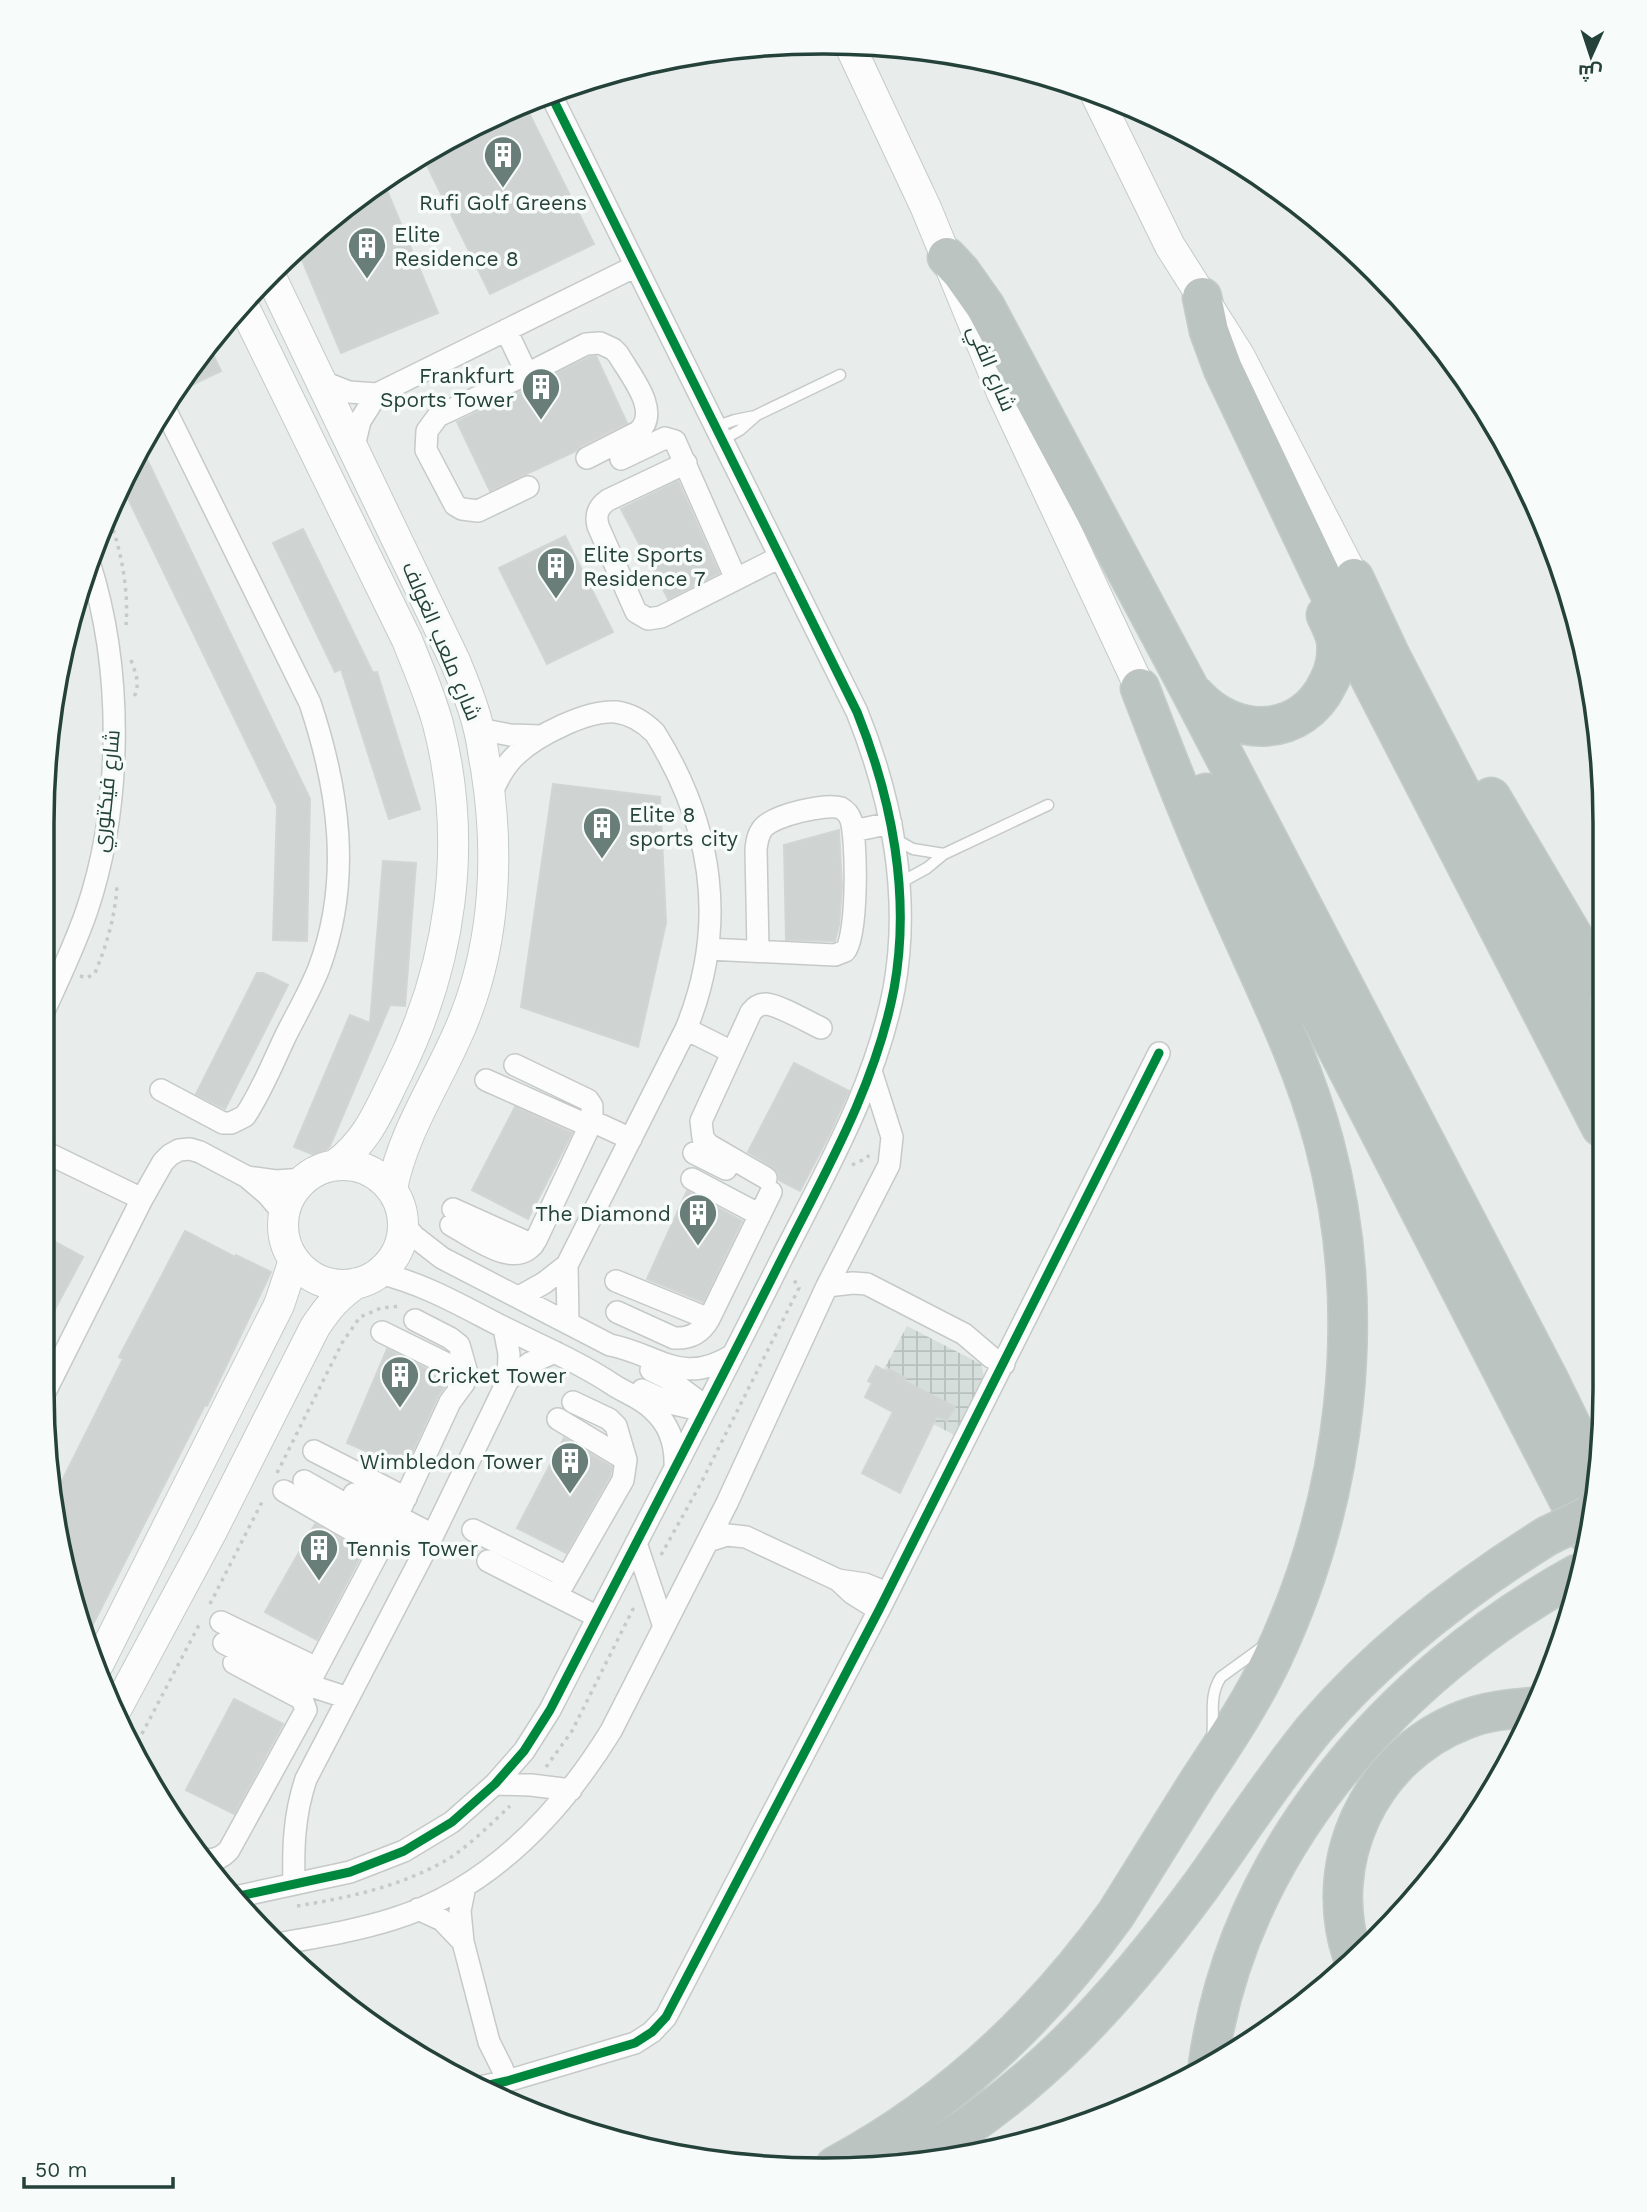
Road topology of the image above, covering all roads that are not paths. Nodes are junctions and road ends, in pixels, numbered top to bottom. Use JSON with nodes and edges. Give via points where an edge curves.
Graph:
{"nodes":[{"id":1,"x":853,"y":55,"type":"edge"},
{"id":2,"x":555,"y":103,"type":"edge"},
{"id":3,"x":1102,"y":107,"type":"edge"},
{"id":4,"x":947,"y":257,"type":"junction"},
{"id":5,"x":636,"y":266,"type":"junction"},
{"id":6,"x":275,"y":285,"type":"edge"},
{"id":7,"x":1202,"y":297,"type":"junction"},
{"id":8,"x":247,"y":314,"type":"edge"},
{"id":9,"x":506,"y":330,"type":"junction"},
{"id":10,"x":527,"y":374,"type":"junction"},
{"id":11,"x":840,"y":375,"type":"dead end"},
{"id":12,"x":323,"y":382,"type":"junction"},
{"id":13,"x":377,"y":394,"type":"junction"},
{"id":14,"x":170,"y":419,"type":"edge"},
{"id":15,"x":719,"y":434,"type":"junction"},
{"id":16,"x":354,"y":446,"type":"junction"},
{"id":17,"x":681,"y":454,"type":"junction"},
{"id":18,"x":587,"y":458,"type":"dead end"},
{"id":19,"x":624,"y":463,"type":"dead end"},
{"id":20,"x":528,"y":487,"type":"dead end"},
{"id":21,"x":343,"y":510,"type":"junction"},
{"id":22,"x":1303,"y":537,"type":"junction"},
{"id":23,"x":780,"y":557,"type":"junction"},
{"id":24,"x":1354,"y":578,"type":"junction"},
{"id":25,"x":736,"y":579,"type":"junction"},
{"id":26,"x":94,"y":580,"type":"edge"},
{"id":27,"x":422,"y":590,"type":"junction"},
{"id":28,"x":1140,"y":688,"type":"junction"},
{"id":29,"x":1190,"y":690,"type":"junction"},
{"id":30,"x":479,"y":729,"type":"junction"},
{"id":31,"x":541,"y":736,"type":"junction"},
{"id":32,"x":490,"y":796,"type":"junction"},
{"id":33,"x":1048,"y":804,"type":"dead end"},
{"id":34,"x":853,"y":831,"type":"junction"},
{"id":35,"x":893,"y":831,"type":"junction"},
{"id":36,"x":944,"y":853,"type":"junction"},
{"id":37,"x":898,"y":884,"type":"junction"},
{"id":38,"x":708,"y":949,"type":"junction"},
{"id":39,"x":758,"y":951,"type":"junction"},
{"id":40,"x":1593,"y":970,"type":"edge"},
{"id":41,"x":54,"y":989,"type":"edge"},
{"id":42,"x":821,"y":1028,"type":"dead end"},
{"id":43,"x":687,"y":1029,"type":"junction"},
{"id":44,"x":1593,"y":1047,"type":"edge"},
{"id":45,"x":732,"y":1052,"type":"junction"},
{"id":46,"x":1160,"y":1054,"type":"dead end"},
{"id":47,"x":515,"y":1065,"type":"dead end"},
{"id":48,"x":871,"y":1071,"type":"junction"},
{"id":49,"x":486,"y":1080,"type":"dead end"},
{"id":50,"x":161,"y":1090,"type":"dead end"},
{"id":51,"x":1593,"y":1111,"type":"edge"},
{"id":52,"x":590,"y":1124,"type":"junction"},
{"id":53,"x":631,"y":1139,"type":"junction"},
{"id":54,"x":694,"y":1153,"type":"dead end"},
{"id":55,"x":54,"y":1156,"type":"edge"},
{"id":56,"x":335,"y":1165,"type":"junction"},
{"id":57,"x":247,"y":1177,"type":"junction"},
{"id":58,"x":304,"y":1179,"type":"junction"},
{"id":59,"x":692,"y":1180,"type":"dead end"},
{"id":60,"x":769,"y":1185,"type":"junction"},
{"id":61,"x":392,"y":1189,"type":"junction"},
{"id":62,"x":142,"y":1199,"type":"junction"},
{"id":63,"x":806,"y":1209,"type":"junction"},
{"id":64,"x":284,"y":1214,"type":"junction"},
{"id":65,"x":760,"y":1215,"type":"junction"},
{"id":66,"x":452,"y":1217,"type":"dead end"},
{"id":67,"x":404,"y":1225,"type":"junction"},
{"id":68,"x":849,"y":1244,"type":"junction"},
{"id":69,"x":294,"y":1260,"type":"junction"},
{"id":70,"x":566,"y":1265,"type":"junction"},
{"id":71,"x":368,"y":1278,"type":"junction"},
{"id":72,"x":616,"y":1281,"type":"dead end"},
{"id":73,"x":867,"y":1284,"type":"junction"},
{"id":74,"x":827,"y":1286,"type":"junction"},
{"id":75,"x":519,"y":1297,"type":"junction"},
{"id":76,"x":617,"y":1312,"type":"dead end"},
{"id":77,"x":709,"y":1319,"type":"junction"},
{"id":78,"x":415,"y":1320,"type":"dead end"},
{"id":79,"x":568,"y":1323,"type":"junction"},
{"id":80,"x":504,"y":1328,"type":"junction"},
{"id":81,"x":382,"y":1332,"type":"dead end"},
{"id":82,"x":610,"y":1345,"type":"junction"},
{"id":83,"x":555,"y":1352,"type":"junction"},
{"id":84,"x":1008,"y":1355,"type":"junction"},
{"id":85,"x":733,"y":1356,"type":"junction"},
{"id":86,"x":54,"y":1374,"type":"edge"},
{"id":87,"x":601,"y":1376,"type":"junction"},
{"id":88,"x":508,"y":1380,"type":"junction"},
{"id":89,"x":460,"y":1387,"type":"junction"},
{"id":90,"x":1534,"y":1390,"type":"junction"},
{"id":91,"x":573,"y":1402,"type":"dead end"},
{"id":92,"x":705,"y":1409,"type":"junction"},
{"id":93,"x":558,"y":1419,"type":"dead end"},
{"id":94,"x":626,"y":1460,"type":"junction"},
{"id":95,"x":1588,"y":1465,"type":"edge"},
{"id":96,"x":310,"y":1468,"type":"dead end"},
{"id":97,"x":675,"y":1469,"type":"junction"},
{"id":98,"x":276,"y":1485,"type":"road end"},
{"id":99,"x":727,"y":1503,"type":"junction"},
{"id":100,"x":1581,"y":1519,"type":"edge"},
{"id":101,"x":1581,"y":1521,"type":"edge"},
{"id":102,"x":393,"y":1523,"type":"junction"},
{"id":103,"x":473,"y":1530,"type":"dead end"},
{"id":104,"x":746,"y":1537,"type":"junction"},
{"id":105,"x":708,"y":1541,"type":"junction"},
{"id":106,"x":636,"y":1543,"type":"junction"},
{"id":107,"x":428,"y":1544,"type":"junction"},
{"id":108,"x":488,"y":1561,"type":"dead end"},
{"id":109,"x":1569,"y":1578,"type":"edge"},
{"id":110,"x":562,"y":1586,"type":"junction"},
{"id":111,"x":883,"y":1601,"type":"junction"},
{"id":112,"x":598,"y":1617,"type":"junction"},
{"id":113,"x":214,"y":1623,"type":"road end"},
{"id":114,"x":664,"y":1627,"type":"junction"},
{"id":115,"x":103,"y":1656,"type":"edge"},
{"id":116,"x":234,"y":1663,"type":"dead end"},
{"id":117,"x":312,"y":1677,"type":"junction"},
{"id":118,"x":348,"y":1698,"type":"junction"},
{"id":119,"x":121,"y":1701,"type":"edge"},
{"id":120,"x":1522,"y":1708,"type":"edge"},
{"id":121,"x":275,"y":1763,"type":"junction"},
{"id":122,"x":306,"y":1779,"type":"junction"},
{"id":123,"x":495,"y":1784,"type":"junction"},
{"id":124,"x":570,"y":1790,"type":"junction"},
{"id":125,"x":215,"y":1859,"type":"edge"},
{"id":126,"x":294,"y":1884,"type":"junction"},
{"id":127,"x":465,"y":1886,"type":"junction"},
{"id":128,"x":245,"y":1896,"type":"edge"},
{"id":129,"x":418,"y":1909,"type":"junction"},
{"id":130,"x":290,"y":1942,"type":"edge"},
{"id":131,"x":463,"y":1942,"type":"junction"},
{"id":132,"x":1350,"y":1948,"type":"edge"},
{"id":133,"x":1210,"y":2054,"type":"edge"},
{"id":134,"x":493,"y":2082,"type":"edge"},
{"id":135,"x":495,"y":2084,"type":"edge"},
{"id":136,"x":932,"y":2150,"type":"edge"},
{"id":137,"x":850,"y":2157,"type":"edge"}],
"edges":[{"from":1,"to":4,"type":"street","name":"شارع الفي"},
{"from":2,"to":5,"type":"street"},
{"from":3,"to":7,"type":"street","via":[[1156,219]]},
{"from":4,"to":28,"type":"street","name":"شارع الفي","via":[[980,344]]},
{"from":4,"to":29,"type":"highway","via":[[997,327]]},
{"from":5,"to":9,"type":"street"},
{"from":5,"to":15,"type":"street"},
{"from":6,"to":12,"type":"street","name":"شارع ملعب الغولف"},
{"from":7,"to":22,"type":"highway","via":[[1215,350]]},
{"from":7,"to":24,"type":"street","via":[[1239,355]]},
{"from":8,"to":21,"type":"street","name":"شارع ملعب الغولف"},
{"from":9,"to":10,"type":"street"},
{"from":9,"to":13,"type":"street"},
{"from":10,"to":18,"type":"street","via":[[586,344],[600,343],[618,354],[648,416],[638,432]]},
{"from":10,"to":20,"type":"street","via":[[438,416],[425,441],[450,498],[462,509],[478,511]]},
{"from":11,"to":15,"type":"lane","via":[[757,415],[735,420]]},
{"from":12,"to":13,"type":"street","via":[[349,392]]},
{"from":12,"to":16,"type":"street","name":"شارع ملعب الغولف"},
{"from":13,"to":16,"type":"street","via":[[360,421]]},
{"from":14,"to":50,"type":"street","via":[[310,703],[334,789],[338,877],[333,921],[318,969],[245,1116],[223,1123]]},
{"from":15,"to":23,"type":"street"},
{"from":16,"to":27,"type":"street","name":"شارع ملعب الغولف"},
{"from":17,"to":19,"type":"street","via":[[672,439],[666,438]]},
{"from":17,"to":25,"type":"street"},
{"from":17,"to":25,"type":"street","via":[[597,511],[598,526],[623,583],[636,612],[655,620]]},
{"from":21,"to":27,"type":"street","via":[[356,505],[370,509],[407,579]]},
{"from":21,"to":56,"type":"street","name":"شارع ملعب الغولف","via":[[407,640],[438,723],[453,810],[454,850],[447,929],[426,1006],[371,1127]]},
{"from":22,"to":29,"type":"highway","via":[[1314,585],[1336,640],[1334,667],[1324,691],[1296,718],[1257,727],[1220,717]]},
{"from":22,"to":51,"type":"highway","via":[[1368,674]]},
{"from":23,"to":25,"type":"street"},
{"from":23,"to":35,"type":"street","via":[[872,748]]},
{"from":24,"to":40,"type":"highway","via":[[1414,666]]},
{"from":24,"to":44,"type":"highway"},
{"from":26,"to":41,"type":"street","name":"شارع فيكتوري","via":[[113,693],[110,799],[88,909]]},
{"from":27,"to":30,"type":"street","name":"شارع ملعب الغولف","via":[[455,661]]},
{"from":28,"to":90,"type":"highway","via":[[1206,792]]},
{"from":28,"to":137,"type":"highway","via":[[1298,1063],[1324,1142],[1346,1265],[1348,1333],[1338,1445],[1319,1533],[1290,1618],[1251,1699],[1116,1914],[1066,1980],[981,2066],[900,2128]]},
{"from":29,"to":90,"type":"highway"},
{"from":30,"to":31,"type":"street"},
{"from":30,"to":32,"type":"street","name":"شارع ملعب الغولف"},
{"from":31,"to":32,"type":"street","via":[[515,756]]},
{"from":31,"to":38,"type":"street","via":[[581,719],[617,712],[638,719],[654,733],[695,814],[703,842],[711,900]]},
{"from":32,"to":61,"type":"street","name":"شارع ملعب الغولف","via":[[493,884],[480,971],[467,1013],[400,1154]]},
{"from":33,"to":36,"type":"lane"},
{"from":34,"to":35,"type":"street"},
{"from":34,"to":39,"type":"street","via":[[855,889],[849,947],[835,955]]},
{"from":34,"to":39,"type":"street","via":[[847,812],[834,806],[776,819],[764,827],[756,849]]},
{"from":35,"to":36,"type":"lane","via":[[913,849]]},
{"from":35,"to":37,"type":"street"},
{"from":36,"to":37,"type":"lane","via":[[927,869]]},
{"from":37,"to":48,"type":"street","via":[[894,987]]},
{"from":38,"to":39,"type":"street"},
{"from":38,"to":43,"type":"street"},
{"from":42,"to":45,"type":"street","via":[[772,1005],[760,1005],[751,1012]]},
{"from":43,"to":45,"type":"street"},
{"from":43,"to":53,"type":"street"},
{"from":45,"to":60,"type":"street","via":[[701,1121],[703,1138]]},
{"from":46,"to":84,"type":"street"},
{"from":47,"to":52,"type":"street","via":[[588,1100],[593,1114]]},
{"from":48,"to":63,"type":"street"},
{"from":48,"to":68,"type":"street","via":[[891,1138],[891,1156]]},
{"from":49,"to":52,"type":"street"},
{"from":52,"to":53,"type":"street"},
{"from":52,"to":66,"type":"street","via":[[529,1250],[506,1254]]},
{"from":53,"to":70,"type":"street"},
{"from":54,"to":60,"type":"street"},
{"from":55,"to":62,"type":"street"},
{"from":56,"to":58,"type":"street"},
{"from":56,"to":61,"type":"street","via":[[367,1169]]},
{"from":57,"to":58,"type":"street"},
{"from":57,"to":62,"type":"street","via":[[200,1152],[179,1150],[163,1162]]},
{"from":57,"to":64,"type":"street"},
{"from":58,"to":64,"type":"street","via":[[293,1191]]},
{"from":59,"to":65,"type":"street"},
{"from":60,"to":63,"type":"street"},
{"from":60,"to":65,"type":"street"},
{"from":61,"to":67,"type":"street"},
{"from":62,"to":86,"type":"street"},
{"from":63,"to":85,"type":"street"},
{"from":64,"to":69,"type":"street","via":[[284,1239]]},
{"from":65,"to":77,"type":"street"},
{"from":67,"to":71,"type":"street","via":[[397,1252]]},
{"from":67,"to":75,"type":"street","via":[[442,1258]]},
{"from":68,"to":73,"type":"street"},
{"from":68,"to":74,"type":"street"},
{"from":69,"to":71,"type":"street","via":[[322,1281],[340,1285]]},
{"from":69,"to":115,"type":"street","via":[[279,1305]]},
{"from":70,"to":75,"type":"street"},
{"from":70,"to":79,"type":"street"},
{"from":71,"to":80,"type":"street","via":[[413,1283]]},
{"from":71,"to":119,"type":"street","via":[[330,1304],[315,1327]]},
{"from":72,"to":77,"type":"street"},
{"from":73,"to":74,"type":"street"},
{"from":73,"to":84,"type":"street","via":[[964,1334],[991,1357]]},
{"from":74,"to":99,"type":"street"},
{"from":75,"to":79,"type":"street"},
{"from":76,"to":77,"type":"street","via":[[682,1339],[699,1333]]},
{"from":78,"to":89,"type":"street","via":[[459,1345],[467,1373]]},
{"from":79,"to":82,"type":"street"},
{"from":80,"to":83,"type":"street"},
{"from":80,"to":88,"type":"street"},
{"from":81,"to":89,"type":"street","via":[[445,1363]]},
{"from":82,"to":85,"type":"street","via":[[683,1369],[710,1367]]},
{"from":82,"to":92,"type":"street","via":[[667,1378]]},
{"from":83,"to":87,"type":"street"},
{"from":83,"to":88,"type":"street"},
{"from":84,"to":111,"type":"street"},
{"from":85,"to":92,"type":"street"},
{"from":87,"to":92,"type":"street","via":[[621,1379],[670,1403]]},
{"from":87,"to":97,"type":"street","via":[[646,1403],[661,1418],[671,1437]]},
{"from":88,"to":107,"type":"street"},
{"from":89,"to":102,"type":"street"},
{"from":90,"to":95,"type":"highway"},
{"from":90,"to":101,"type":"highway"},
{"from":91,"to":94,"type":"street","via":[[613,1422]]},
{"from":92,"to":97,"type":"street"},
{"from":93,"to":94,"type":"street"},
{"from":94,"to":110,"type":"street","via":[[623,1480]]},
{"from":96,"to":102,"type":"street"},
{"from":97,"to":106,"type":"street"},
{"from":98,"to":102,"type":"street"},
{"from":99,"to":104,"type":"street"},
{"from":99,"to":105,"type":"street"},
{"from":100,"to":136,"type":"highway","bridge":true,"via":[[1547,1536],[1464,1591],[1387,1654],[1286,1764],[1174,1922],[1095,2017],[1009,2096]]},
{"from":102,"to":107,"type":"street"},
{"from":102,"to":117,"type":"street"},
{"from":103,"to":110,"type":"street"},
{"from":104,"to":105,"type":"street","via":[[727,1535]]},
{"from":104,"to":111,"type":"street","via":[[838,1580],[852,1593]]},
{"from":105,"to":114,"type":"street"},
{"from":106,"to":112,"type":"street"},
{"from":106,"to":114,"type":"street"},
{"from":107,"to":118,"type":"street"},
{"from":108,"to":110,"type":"street"},
{"from":109,"to":133,"type":"highway","via":[[1511,1613],[1437,1671],[1339,1771],[1267,1879],[1238,1946]]},
{"from":110,"to":112,"type":"street"},
{"from":111,"to":135,"type":"street","via":[[666,2017],[635,2043]]},
{"from":112,"to":123,"type":"street","via":[[550,1710],[524,1751]]},
{"from":113,"to":117,"type":"street"},
{"from":114,"to":124,"type":"street","via":[[611,1731]]},
{"from":116,"to":121,"type":"street","via":[[305,1703],[305,1713]]},
{"from":117,"to":118,"type":"street"},
{"from":118,"to":122,"type":"street"},
{"from":120,"to":132,"type":"highway","via":[[1486,1713],[1443,1730],[1405,1756],[1374,1791],[1346,1856],[1344,1925]]},
{"from":121,"to":122,"type":"street"},
{"from":121,"to":125,"type":"street","via":[[229,1850]]},
{"from":122,"to":126,"type":"street","via":[[294,1828]]},
{"from":123,"to":124,"type":"street"},
{"from":123,"to":126,"type":"street","via":[[452,1822],[404,1851],[350,1872]]},
{"from":124,"to":127,"type":"street","via":[[520,1845]]},
{"from":126,"to":128,"type":"street"},
{"from":127,"to":129,"type":"street"},
{"from":127,"to":131,"type":"street","via":[[460,1911]]},
{"from":129,"to":130,"type":"street","via":[[356,1929]]},
{"from":129,"to":131,"type":"street","via":[[442,1920]]},
{"from":131,"to":134,"type":"street","via":[[489,2042],[502,2068]]}]}
